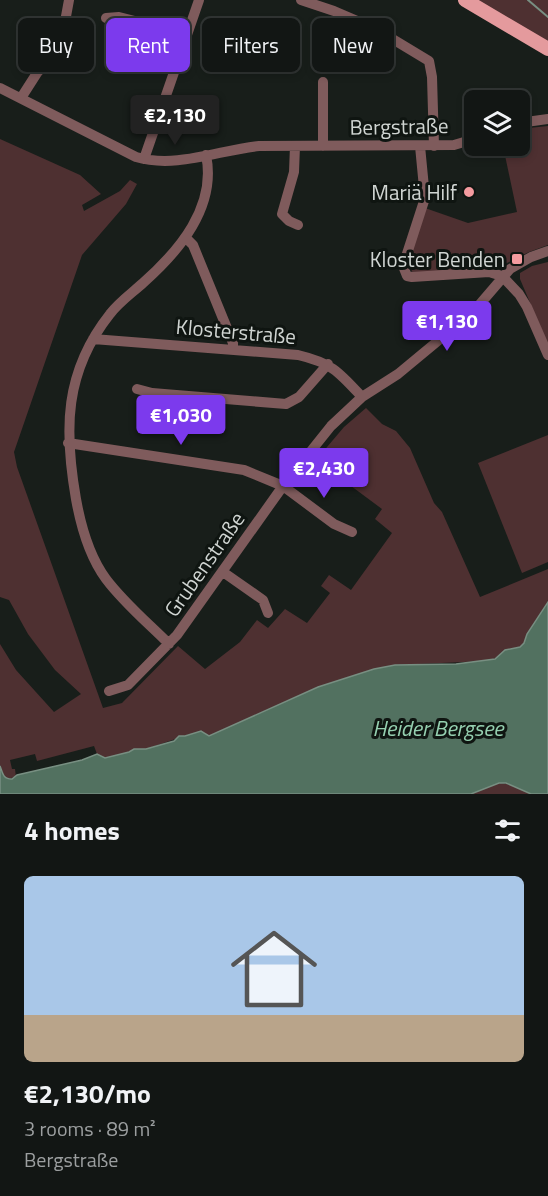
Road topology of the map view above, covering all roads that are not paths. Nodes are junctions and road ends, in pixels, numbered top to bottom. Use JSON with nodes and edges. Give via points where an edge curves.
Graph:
{"nodes":[{"id":1,"x":69,"y":0,"type":"edge"},
{"id":2,"x":199,"y":0,"type":"edge"},
{"id":3,"x":301,"y":0,"type":"edge"},
{"id":4,"x":465,"y":0,"type":"edge"},
{"id":5,"x":106,"y":18,"type":"dead end"},
{"id":6,"x":123,"y":18,"type":"edge"},
{"id":7,"x":190,"y":24,"type":"edge"},
{"id":8,"x":548,"y":49,"type":"edge"},
{"id":9,"x":173,"y":72,"type":"edge"},
{"id":10,"x":323,"y":82,"type":"dead end"},
{"id":11,"x":0,"y":88,"type":"edge"},
{"id":12,"x":21,"y":98,"type":"junction"},
{"id":13,"x":548,"y":119,"type":"edge"},
{"id":14,"x":530,"y":121,"type":"edge"},
{"id":15,"x":464,"y":142,"type":"edge"},
{"id":16,"x":295,"y":146,"type":"junction"},
{"id":17,"x":323,"y":146,"type":"junction"},
{"id":18,"x":420,"y":146,"type":"junction"},
{"id":19,"x":434,"y":146,"type":"junction"},
{"id":20,"x":206,"y":155,"type":"junction"},
{"id":21,"x":144,"y":159,"type":"junction"},
{"id":22,"x":298,"y":225,"type":"dead end"},
{"id":23,"x":186,"y":238,"type":"junction"},
{"id":24,"x":548,"y":251,"type":"edge"},
{"id":25,"x":502,"y":276,"type":"junction"},
{"id":26,"x":93,"y":339,"type":"junction"},
{"id":27,"x":233,"y":349,"type":"junction"},
{"id":28,"x":548,"y":355,"type":"edge"},
{"id":29,"x":328,"y":364,"type":"junction"},
{"id":30,"x":137,"y":389,"type":"dead end"},
{"id":31,"x":362,"y":398,"type":"junction"},
{"id":32,"x":68,"y":443,"type":"junction"},
{"id":33,"x":284,"y":486,"type":"junction"},
{"id":34,"x":352,"y":532,"type":"dead end"},
{"id":35,"x":223,"y":572,"type":"junction"},
{"id":36,"x":268,"y":614,"type":"dead end"},
{"id":37,"x":169,"y":644,"type":"junction"},
{"id":38,"x":109,"y":691,"type":"dead end"}],
"edges":[{"from":1,"to":12,"type":"street","via":[[62,38]]},
{"from":2,"to":7,"type":"street"},
{"from":3,"to":19,"type":"street","via":[[376,29],[429,61]]},
{"from":4,"to":8,"type":"main road"},
{"from":5,"to":6,"type":"street"},
{"from":9,"to":21,"type":"street"},
{"from":10,"to":17,"type":"street","name":"Bergstraße"},
{"from":11,"to":12,"type":"street"},
{"from":12,"to":21,"type":"street"},
{"from":13,"to":14,"type":"street"},
{"from":15,"to":19,"type":"street","name":"Bergstraße"},
{"from":16,"to":17,"type":"street","name":"Bergstraße"},
{"from":16,"to":20,"type":"street","name":"Bergstraße","via":[[233,148]]},
{"from":16,"to":22,"type":"street","via":[[294,171],[282,214]]},
{"from":17,"to":18,"type":"street","name":"Bergstraße"},
{"from":18,"to":19,"type":"street","name":"Bergstraße"},
{"from":18,"to":25,"type":"street","via":[[425,198],[404,272],[412,277],[489,272]]},
{"from":20,"to":21,"type":"street","name":"Bergstraße","via":[[177,161]]},
{"from":20,"to":23,"type":"street","via":[[204,200]]},
{"from":23,"to":26,"type":"street","via":[[118,306]]},
{"from":23,"to":27,"type":"street","via":[[193,245]]},
{"from":24,"to":25,"type":"street","via":[[519,263]]},
{"from":25,"to":28,"type":"street","via":[[527,307]]},
{"from":25,"to":31,"type":"street","name":"Grubenstraße","via":[[474,311],[398,374]]},
{"from":26,"to":27,"type":"street","name":"Klosterstraße"},
{"from":26,"to":32,"type":"street","via":[[76,376]]},
{"from":27,"to":29,"type":"street","name":"Klosterstraße","via":[[298,355]]},
{"from":29,"to":30,"type":"street","via":[[299,398],[286,404]]},
{"from":29,"to":31,"type":"street","name":"Klosterstraße"},
{"from":31,"to":33,"type":"street","name":"Grubenstraße","via":[[331,426]]},
{"from":32,"to":33,"type":"street","via":[[244,470]]},
{"from":32,"to":37,"type":"street","via":[[79,513],[94,560],[105,579]]},
{"from":33,"to":34,"type":"street","via":[[334,524]]},
{"from":33,"to":35,"type":"street","name":"Grubenstraße"},
{"from":35,"to":36,"type":"street","via":[[263,600]]},
{"from":35,"to":37,"type":"street","name":"Grubenstraße"},
{"from":37,"to":38,"type":"street","name":"Grubenstraße","via":[[128,685]]}]}
